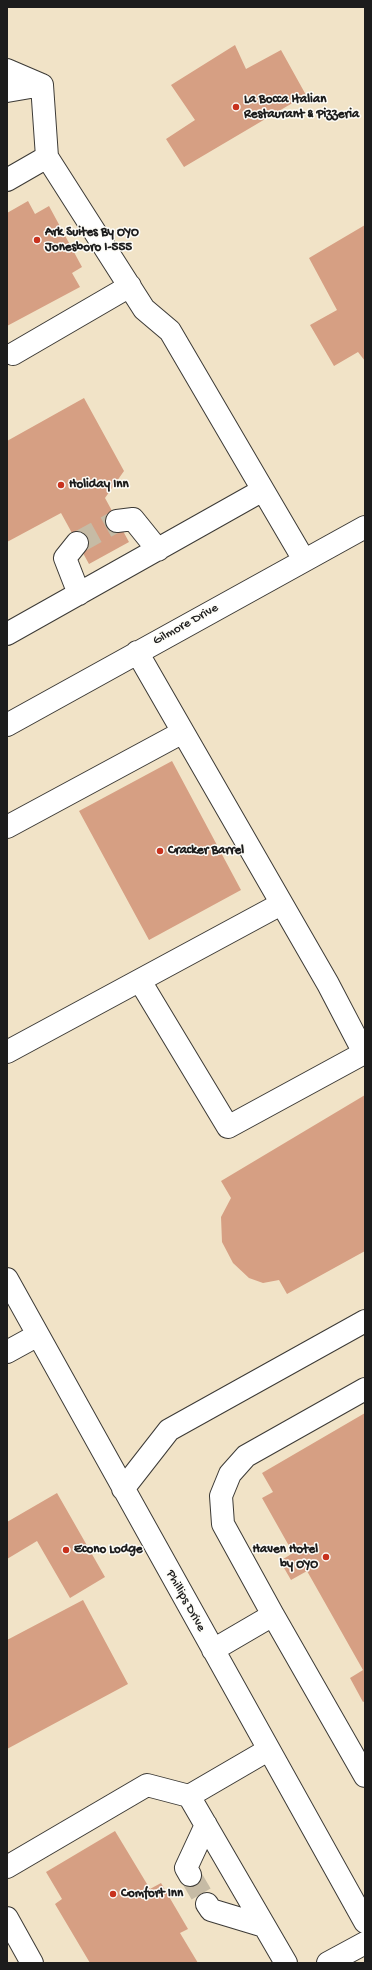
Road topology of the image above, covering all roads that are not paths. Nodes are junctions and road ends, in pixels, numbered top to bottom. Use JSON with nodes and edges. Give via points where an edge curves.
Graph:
{"nodes":[{"id":1,"x":7,"y":70,"type":"edge"},
{"id":2,"x":42,"y":85,"type":"junction"},
{"id":3,"x":7,"y":90,"type":"edge"},
{"id":4,"x":47,"y":157,"type":"junction"},
{"id":5,"x":7,"y":180,"type":"edge"},
{"id":6,"x":130,"y":286,"type":"junction"},
{"id":7,"x":13,"y":354,"type":"dead end"},
{"id":8,"x":263,"y":490,"type":"junction"},
{"id":9,"x":117,"y":521,"type":"tunnel mouth"},
{"id":10,"x":365,"y":527,"type":"edge"},
{"id":11,"x":77,"y":542,"type":"tunnel mouth"},
{"id":12,"x":158,"y":550,"type":"junction"},
{"id":13,"x":304,"y":560,"type":"junction"},
{"id":14,"x":79,"y":594,"type":"junction"},
{"id":15,"x":7,"y":634,"type":"edge"},
{"id":16,"x":137,"y":652,"type":"junction"},
{"id":17,"x":7,"y":725,"type":"edge"},
{"id":18,"x":183,"y":732,"type":"junction"},
{"id":19,"x":7,"y":827,"type":"edge"},
{"id":20,"x":281,"y":904,"type":"junction"},
{"id":21,"x":140,"y":981,"type":"junction"},
{"id":22,"x":7,"y":1052,"type":"edge"},
{"id":23,"x":7,"y":1279,"type":"edge"},
{"id":24,"x":365,"y":1321,"type":"edge"},
{"id":25,"x":38,"y":1335,"type":"junction"},
{"id":26,"x":7,"y":1352,"type":"edge"},
{"id":27,"x":365,"y":1389,"type":"edge"},
{"id":28,"x":123,"y":1489,"type":"junction"},
{"id":29,"x":273,"y":1616,"type":"junction"},
{"id":30,"x":213,"y":1650,"type":"junction"},
{"id":31,"x":268,"y":1750,"type":"junction"},
{"id":32,"x":365,"y":1776,"type":"edge"},
{"id":33,"x":189,"y":1796,"type":"junction"},
{"id":34,"x":206,"y":1825,"type":"junction"},
{"id":35,"x":7,"y":1867,"type":"edge"},
{"id":36,"x":190,"y":1875,"type":"tunnel mouth"},
{"id":37,"x":207,"y":1904,"type":"tunnel mouth"},
{"id":38,"x":7,"y":1918,"type":"edge"},
{"id":39,"x":365,"y":1922,"type":"edge"},
{"id":40,"x":264,"y":1926,"type":"junction"},
{"id":41,"x":365,"y":1942,"type":"edge"},
{"id":42,"x":32,"y":1963,"type":"edge"},
{"id":43,"x":286,"y":1963,"type":"edge"},
{"id":44,"x":328,"y":1963,"type":"edge"}],
"edges":[{"from":1,"to":2,"type":"street"},
{"from":2,"to":3,"type":"street"},
{"from":2,"to":4,"type":"street"},
{"from":4,"to":5,"type":"street"},
{"from":4,"to":6,"type":"street"},
{"from":6,"to":7,"type":"street"},
{"from":6,"to":8,"type":"street","via":[[144,309],[170,331]]},
{"from":8,"to":12,"type":"street"},
{"from":8,"to":13,"type":"street"},
{"from":9,"to":12,"type":"street","via":[[133,519]]},
{"from":10,"to":13,"type":"street","name":"Gilmore Drive"},
{"from":11,"to":14,"type":"street","via":[[65,558]]},
{"from":12,"to":14,"type":"street"},
{"from":13,"to":16,"type":"street","name":"Gilmore Drive"},
{"from":14,"to":15,"type":"street"},
{"from":16,"to":17,"type":"street","name":"Gilmore Drive"},
{"from":16,"to":18,"type":"street"},
{"from":18,"to":19,"type":"street"},
{"from":18,"to":20,"type":"street"},
{"from":20,"to":21,"type":"street"},
{"from":20,"to":21,"type":"street","via":[[328,984],[364,1053],[228,1127]]},
{"from":21,"to":22,"type":"street"},
{"from":23,"to":25,"type":"street","name":"Phillips Drive"},
{"from":24,"to":28,"type":"street","via":[[169,1430]]},
{"from":25,"to":26,"type":"street"},
{"from":25,"to":28,"type":"street","name":"Phillips Drive"},
{"from":27,"to":29,"type":"street","via":[[246,1456],[230,1474],[221,1496],[223,1524]]},
{"from":28,"to":30,"type":"street","name":"Phillips Drive"},
{"from":29,"to":30,"type":"street"},
{"from":29,"to":32,"type":"street"},
{"from":30,"to":31,"type":"street","name":"Phillips Drive"},
{"from":31,"to":33,"type":"street"},
{"from":31,"to":39,"type":"street","name":"Phillips Drive"},
{"from":33,"to":34,"type":"street"},
{"from":33,"to":35,"type":"street","via":[[147,1785]]},
{"from":34,"to":36,"type":"street","via":[[186,1868]]},
{"from":34,"to":40,"type":"street"},
{"from":37,"to":40,"type":"street","via":[[211,1910]]},
{"from":38,"to":42,"type":"street"},
{"from":40,"to":43,"type":"street"},
{"from":41,"to":44,"type":"street"}]}
